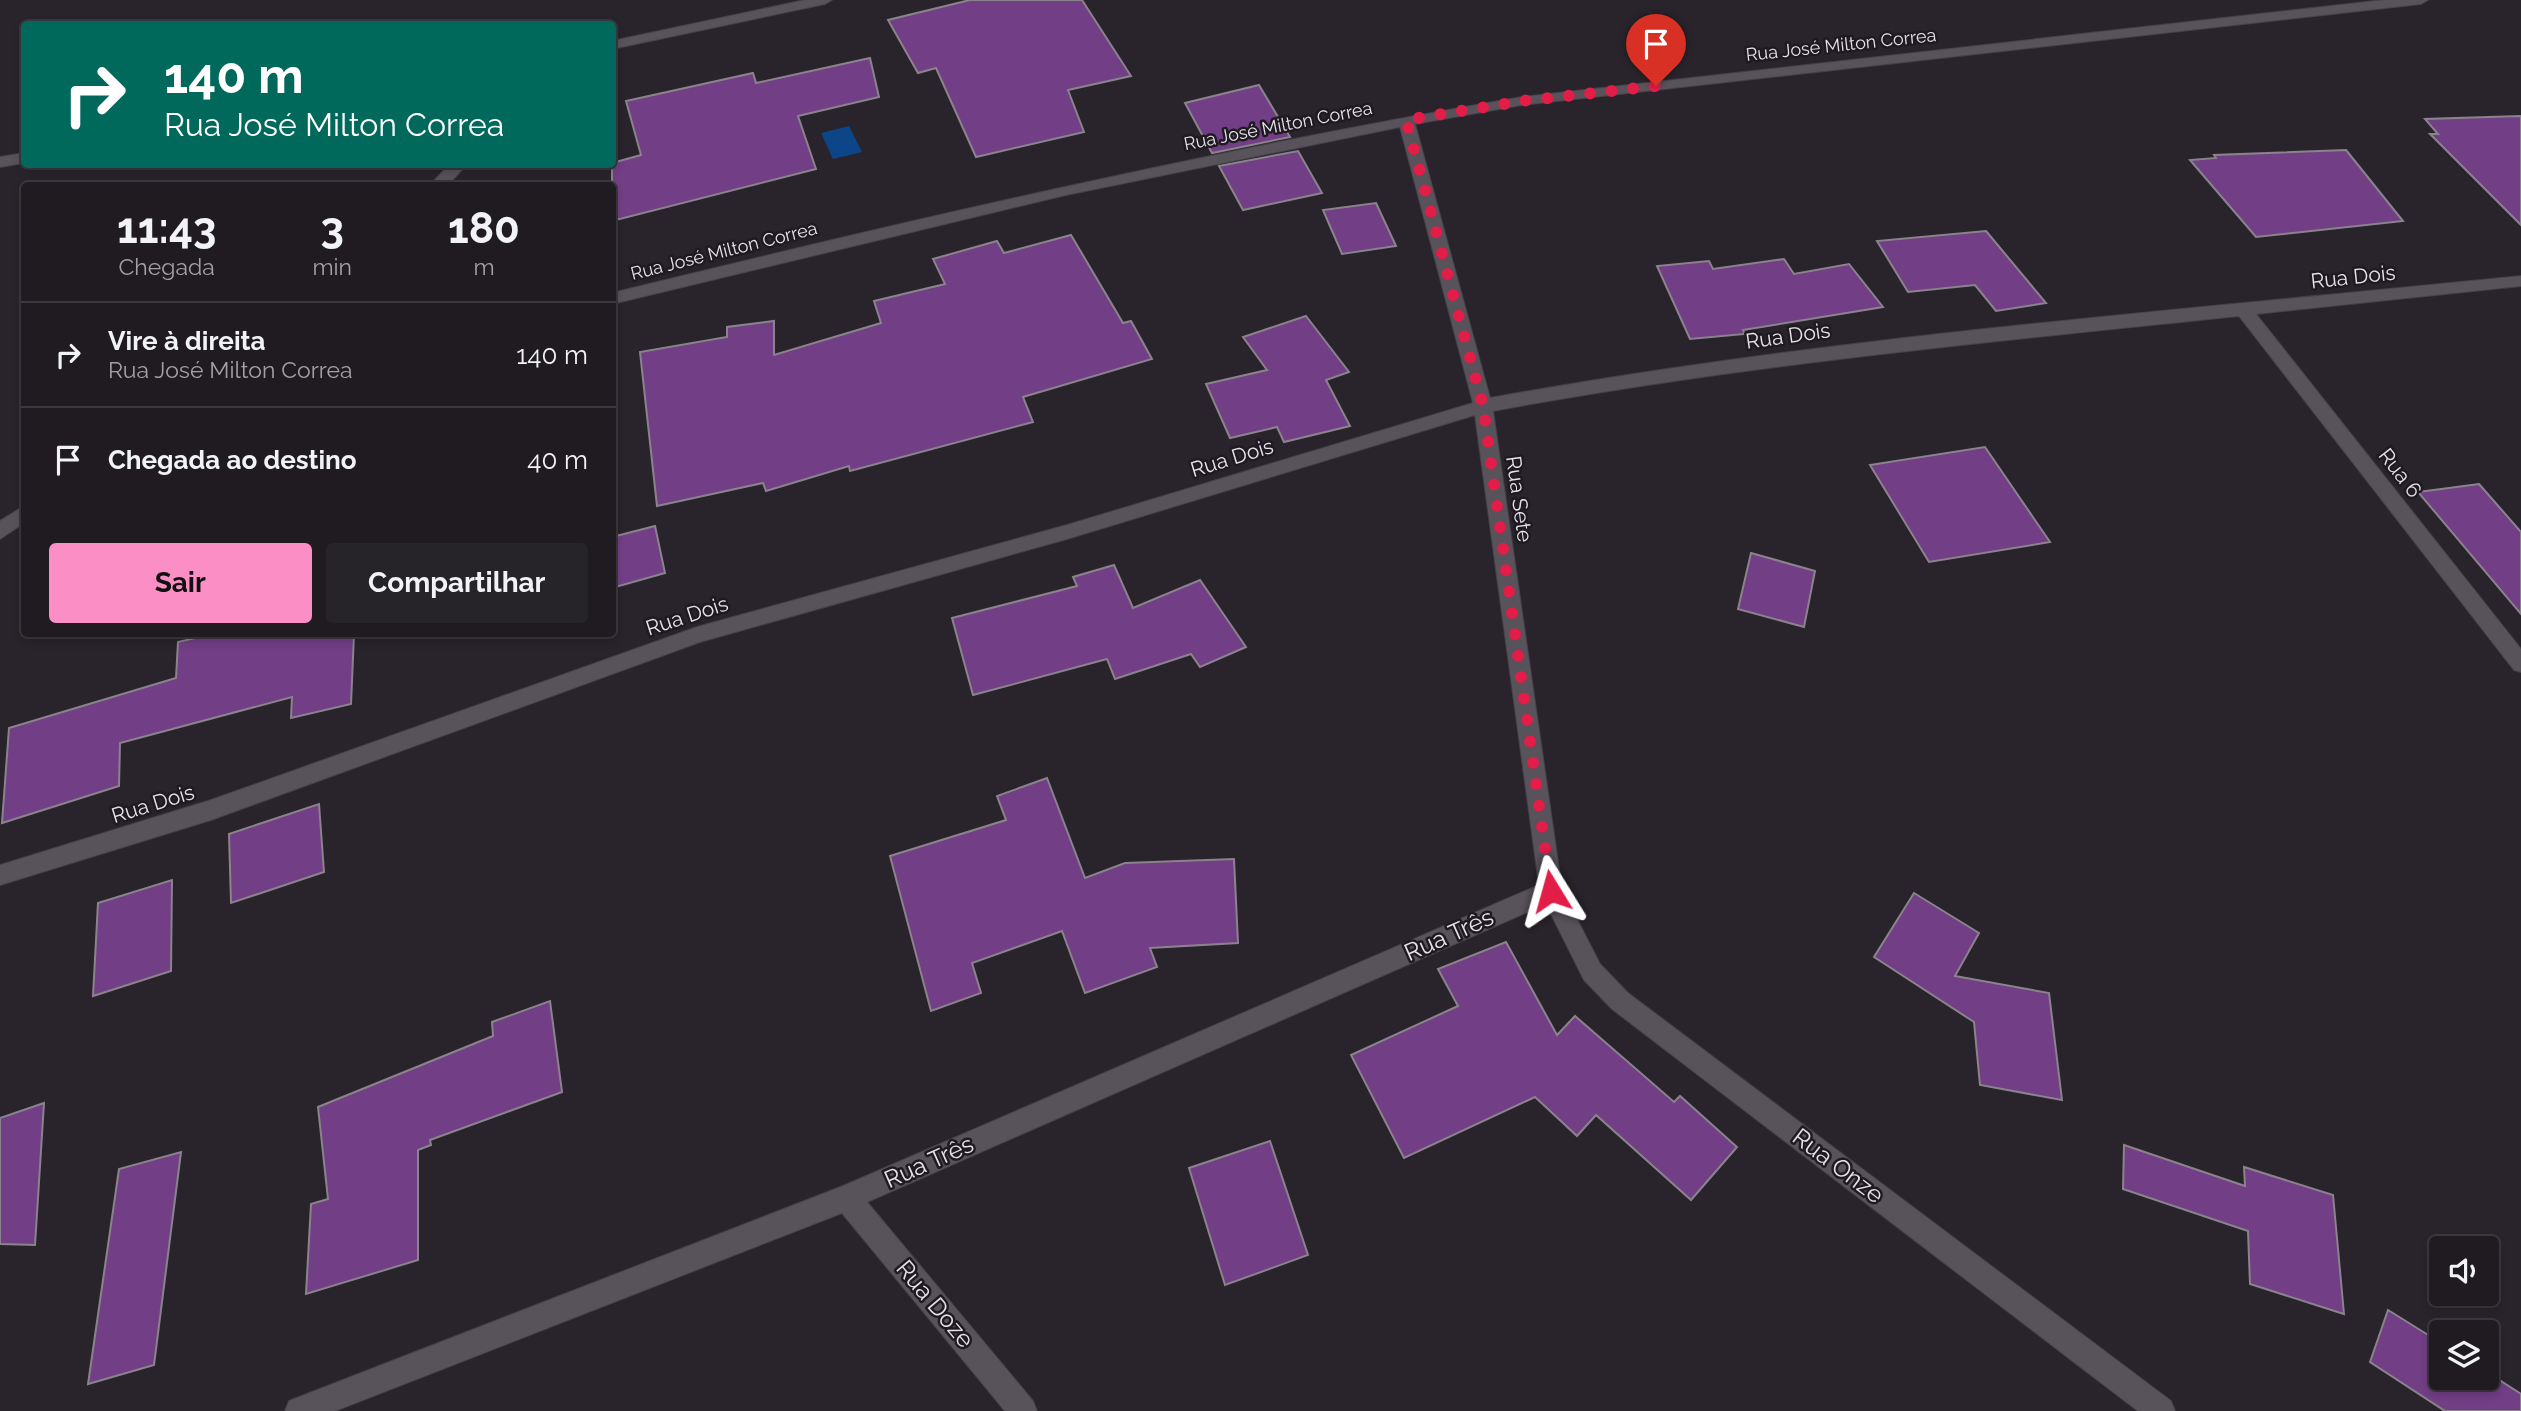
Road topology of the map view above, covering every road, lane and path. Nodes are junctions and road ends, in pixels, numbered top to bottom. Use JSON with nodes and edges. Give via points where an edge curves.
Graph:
{"nodes":[{"id":1,"x":825,"y":0,"type":"edge"},
{"id":2,"x":2421,"y":0,"type":"edge"},
{"id":3,"x":616,"y":44,"type":"edge"},
{"id":4,"x":1406,"y":120,"type":"junction"},
{"id":5,"x":21,"y":158,"type":"edge"},
{"id":6,"x":0,"y":162,"type":"edge"},
{"id":7,"x":456,"y":168,"type":"edge"},
{"id":8,"x":441,"y":182,"type":"edge"},
{"id":9,"x":2521,"y":281,"type":"edge"},
{"id":10,"x":616,"y":298,"type":"edge"},
{"id":11,"x":2244,"y":311,"type":"junction"},
{"id":12,"x":1483,"y":406,"type":"junction"},
{"id":13,"x":21,"y":515,"type":"edge"},
{"id":14,"x":0,"y":532,"type":"edge"},
{"id":15,"x":2521,"y":664,"type":"edge"},
{"id":16,"x":0,"y":875,"type":"edge"},
{"id":17,"x":1551,"y":891,"type":"junction"},
{"id":18,"x":847,"y":1198,"type":"junction"},
{"id":19,"x":299,"y":1411,"type":"edge"},
{"id":20,"x":1023,"y":1411,"type":"edge"},
{"id":21,"x":2161,"y":1411,"type":"edge"}],
"edges":[{"from":1,"to":3,"type":"street"},
{"from":2,"to":4,"type":"street","name":"Rua José Milton Correa","via":[[1536,100]]},
{"from":4,"to":10,"type":"street","name":"Rua José Milton Correa","via":[[1109,179]]},
{"from":4,"to":12,"type":"street","name":"Rua Sete"},
{"from":5,"to":6,"type":"street"},
{"from":7,"to":8,"type":"street"},
{"from":9,"to":11,"type":"street","name":"Rua Dois"},
{"from":11,"to":12,"type":"street","name":"Rua Dois","via":[[1824,353]]},
{"from":11,"to":15,"type":"street","name":"Rua 6"},
{"from":12,"to":16,"type":"street","name":"Rua Dois","via":[[1067,532],[697,635],[211,810]]},
{"from":12,"to":17,"type":"street","name":"Rua Sete"},
{"from":13,"to":14,"type":"street"},
{"from":17,"to":18,"type":"street","name":"Rua Três"},
{"from":17,"to":21,"type":"street","name":"Rua Onze","via":[[1592,972],[1620,1001]]},
{"from":18,"to":19,"type":"street","name":"Rua Três"},
{"from":18,"to":20,"type":"street","name":"Rua Doze"}]}
